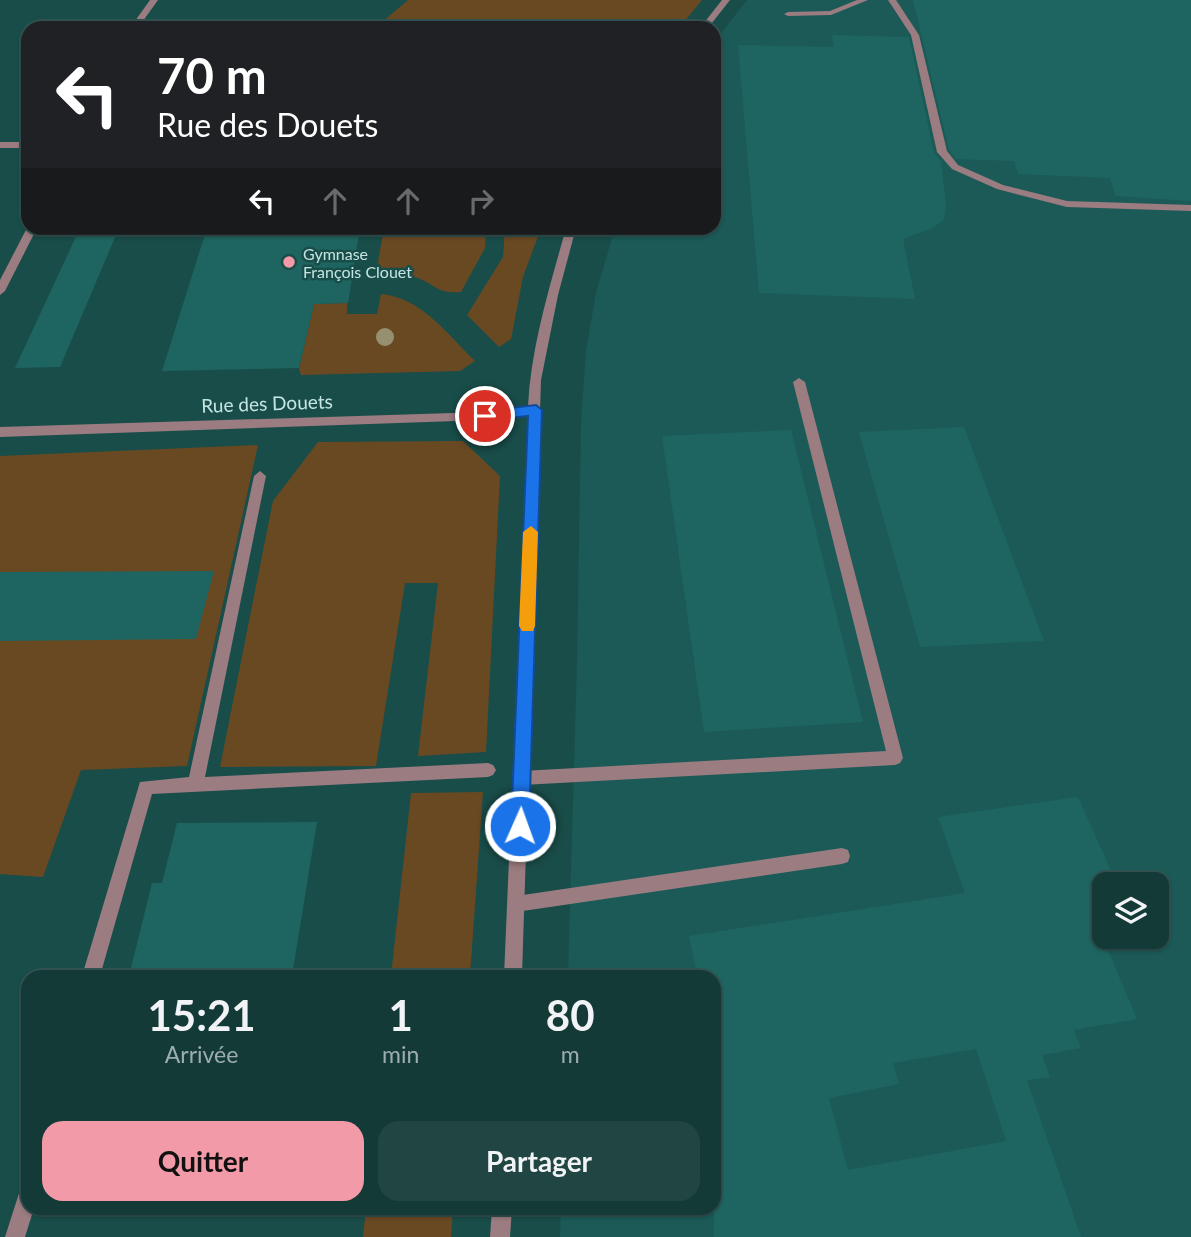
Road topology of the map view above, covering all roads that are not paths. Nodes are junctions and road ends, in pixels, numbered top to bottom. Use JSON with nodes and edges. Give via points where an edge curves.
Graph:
{"nodes":[{"id":1,"x":154,"y":0,"type":"edge"},
{"id":2,"x":726,"y":0,"type":"edge"},
{"id":3,"x":864,"y":0,"type":"edge"},
{"id":4,"x":892,"y":0,"type":"edge"},
{"id":5,"x":788,"y":14,"type":"dead end"},
{"id":6,"x":139,"y":21,"type":"edge"},
{"id":7,"x":710,"y":21,"type":"edge"},
{"id":8,"x":0,"y":145,"type":"edge"},
{"id":9,"x":21,"y":145,"type":"edge"},
{"id":10,"x":1191,"y":208,"type":"edge"},
{"id":11,"x":28,"y":235,"type":"edge"},
{"id":12,"x":569,"y":235,"type":"edge"},
{"id":13,"x":0,"y":291,"type":"edge"},
{"id":14,"x":799,"y":382,"type":"dead end"},
{"id":15,"x":536,"y":410,"type":"junction"},
{"id":16,"x":0,"y":432,"type":"edge"},
{"id":17,"x":260,"y":476,"type":"dead end"},
{"id":18,"x":488,"y":770,"type":"dead end"},
{"id":19,"x":522,"y":778,"type":"junction"},
{"id":20,"x":195,"y":786,"type":"junction"},
{"id":21,"x":842,"y":856,"type":"dead end"},
{"id":22,"x":516,"y":904,"type":"junction"},
{"id":23,"x":93,"y":970,"type":"edge"},
{"id":24,"x":513,"y":970,"type":"edge"},
{"id":25,"x":22,"y":1215,"type":"edge"},
{"id":26,"x":502,"y":1215,"type":"edge"},
{"id":27,"x":15,"y":1237,"type":"edge"},
{"id":28,"x":500,"y":1237,"type":"edge"}],
"edges":[{"from":1,"to":6,"type":"street"},
{"from":2,"to":7,"type":"street"},
{"from":3,"to":5,"type":"street","via":[[831,13]]},
{"from":4,"to":10,"type":"street","via":[[915,35],[942,152],[955,167],[1000,187],[1067,204]]},
{"from":8,"to":9,"type":"street"},
{"from":11,"to":13,"type":"street"},
{"from":12,"to":15,"type":"street","via":[[535,380]]},
{"from":14,"to":19,"type":"street","via":[[895,758]]},
{"from":15,"to":16,"type":"street","name":"Rue des Douets","via":[[485,416]]},
{"from":15,"to":19,"type":"street"},
{"from":17,"to":20,"type":"street"},
{"from":18,"to":20,"type":"street"},
{"from":19,"to":22,"type":"street"},
{"from":20,"to":23,"type":"street","via":[[146,788]]},
{"from":21,"to":22,"type":"street"},
{"from":22,"to":24,"type":"street"},
{"from":25,"to":27,"type":"street"},
{"from":26,"to":28,"type":"street"}]}
